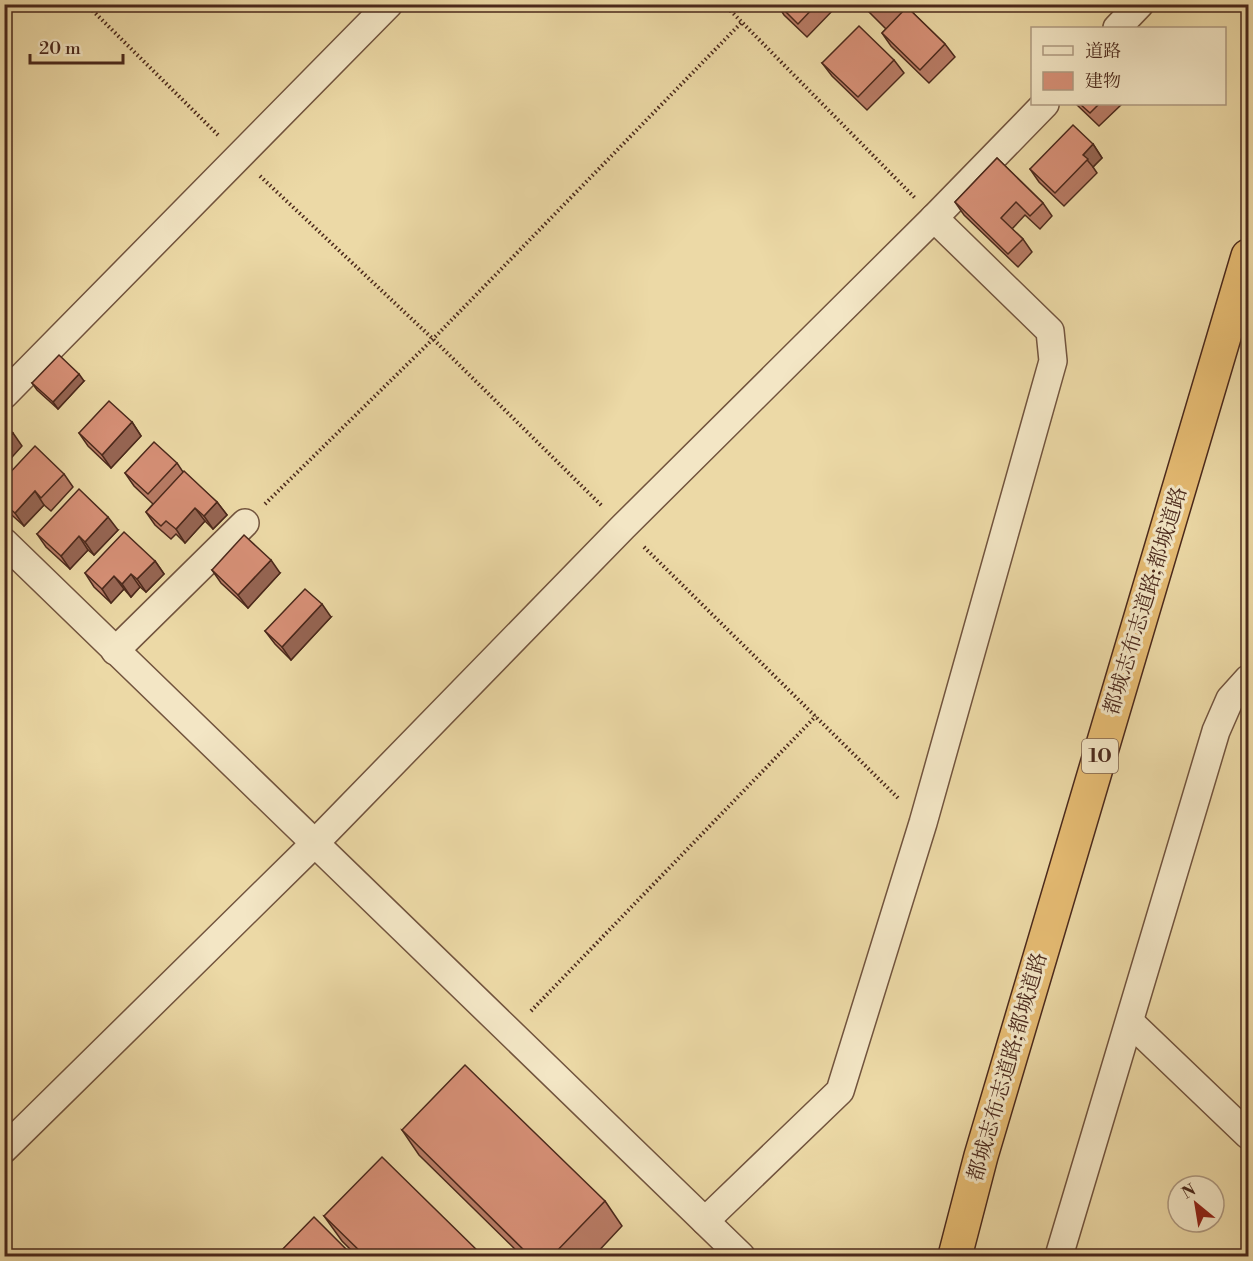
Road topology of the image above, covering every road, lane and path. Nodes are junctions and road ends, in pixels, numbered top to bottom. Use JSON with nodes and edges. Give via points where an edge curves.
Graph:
{"nodes":[{"id":1,"x":86,"y":4,"type":"edge"},
{"id":2,"x":389,"y":4,"type":"edge"},
{"id":3,"x":724,"y":4,"type":"edge"},
{"id":4,"x":1140,"y":4,"type":"edge"},
{"id":5,"x":742,"y":22,"type":"junction"},
{"id":6,"x":1118,"y":27,"type":"edge"},
{"id":7,"x":1044,"y":105,"type":"edge"},
{"id":8,"x":239,"y":156,"type":"junction"},
{"id":9,"x":934,"y":218,"type":"junction"},
{"id":10,"x":1248,"y":256,"type":"edge"},
{"id":11,"x":433,"y":339,"type":"junction"},
{"id":12,"x":4,"y":395,"type":"edge"},
{"id":13,"x":245,"y":524,"type":"joint"},
{"id":14,"x":623,"y":527,"type":"junction"},
{"id":15,"x":4,"y":542,"type":"edge"},
{"id":16,"x":115,"y":651,"type":"junction"},
{"id":17,"x":1248,"y":679,"type":"edge"},
{"id":18,"x":816,"y":716,"type":"junction"},
{"id":19,"x":923,"y":823,"type":"junction"},
{"id":20,"x":315,"y":843,"type":"junction"},
{"id":21,"x":1131,"y":1023,"type":"junction"},
{"id":22,"x":511,"y":1031,"type":"junction"},
{"id":23,"x":1248,"y":1135,"type":"edge"},
{"id":24,"x":4,"y":1149,"type":"edge"},
{"id":25,"x":705,"y":1221,"type":"junction"},
{"id":26,"x":741,"y":1257,"type":"edge"},
{"id":27,"x":955,"y":1257,"type":"edge"},
{"id":28,"x":1059,"y":1257,"type":"edge"}],
"edges":[{"from":1,"to":8,"type":"path"},
{"from":2,"to":8,"type":"street"},
{"from":3,"to":5,"type":"path"},
{"from":4,"to":6,"type":"street"},
{"from":5,"to":9,"type":"path"},
{"from":5,"to":11,"type":"path"},
{"from":7,"to":9,"type":"street"},
{"from":8,"to":11,"type":"path"},
{"from":8,"to":12,"type":"street"},
{"from":9,"to":14,"type":"street"},
{"from":9,"to":19,"type":"street","via":[[1050,331],[1053,361]]},
{"from":10,"to":27,"type":"highway","name":"都城志布志道路;都城道路","number":"10","via":[[981,1156]]},
{"from":11,"to":13,"type":"path"},
{"from":11,"to":14,"type":"path"},
{"from":13,"to":16,"type":"street"},
{"from":14,"to":18,"type":"path"},
{"from":14,"to":20,"type":"street"},
{"from":15,"to":16,"type":"street"},
{"from":16,"to":20,"type":"street"},
{"from":17,"to":21,"type":"street","via":[[1230,699],[1216,731]]},
{"from":18,"to":19,"type":"path"},
{"from":18,"to":22,"type":"path"},
{"from":19,"to":25,"type":"street","via":[[840,1091]]},
{"from":20,"to":22,"type":"street"},
{"from":20,"to":24,"type":"street"},
{"from":21,"to":23,"type":"street"},
{"from":21,"to":28,"type":"street"},
{"from":22,"to":25,"type":"street"},
{"from":25,"to":26,"type":"street"}]}
